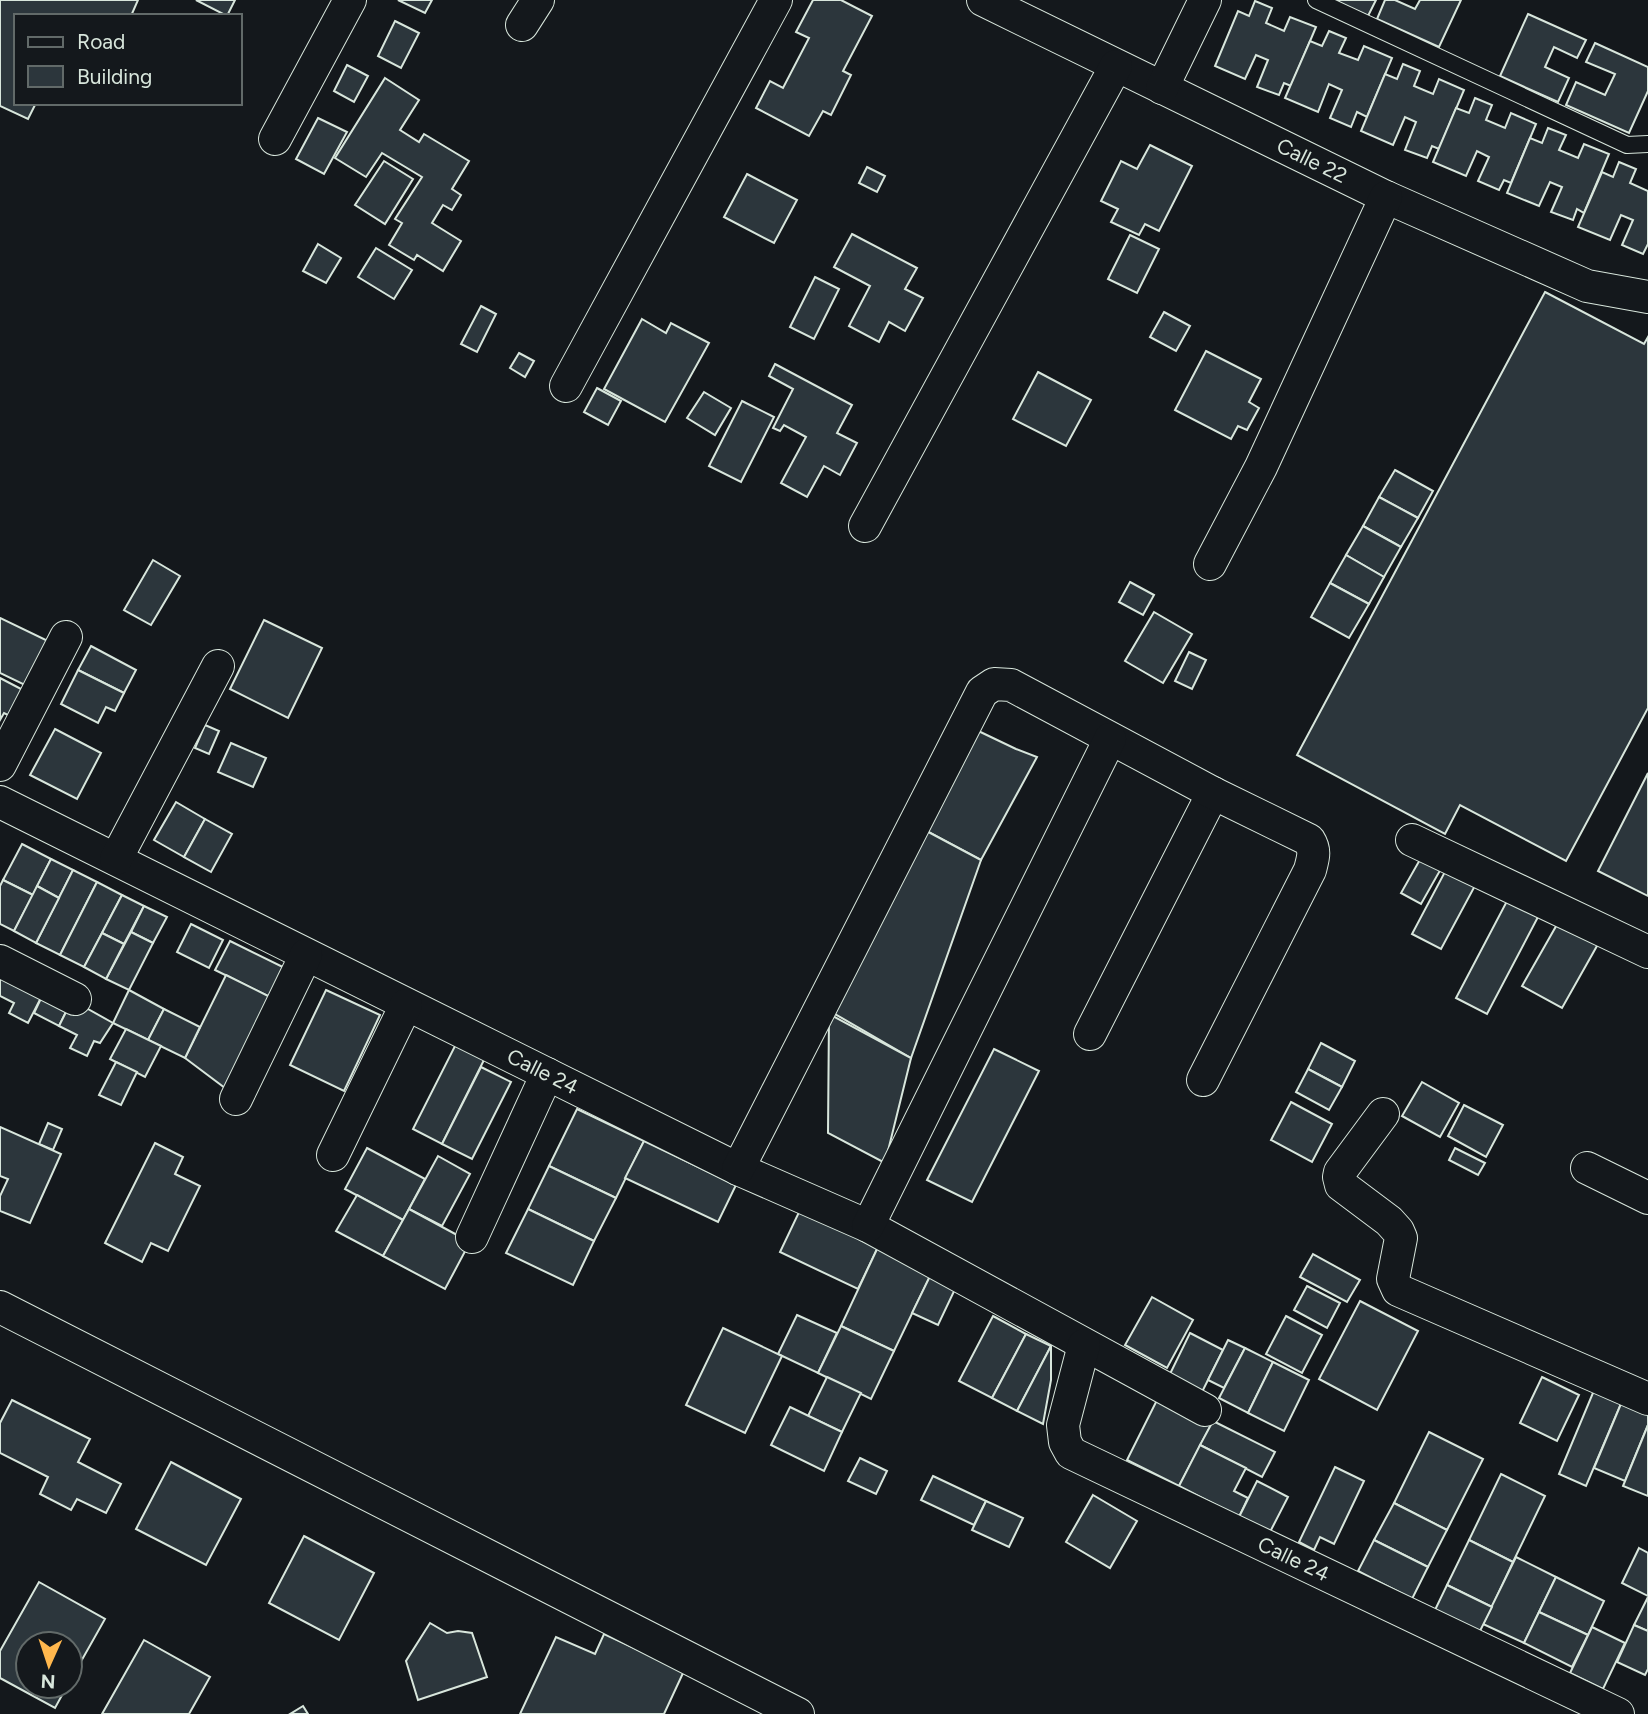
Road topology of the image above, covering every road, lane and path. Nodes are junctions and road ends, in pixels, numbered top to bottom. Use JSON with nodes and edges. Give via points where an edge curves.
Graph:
{"nodes":[{"id":1,"x":350,"y":0,"type":"edge"},
{"id":2,"x":776,"y":0,"type":"edge"},
{"id":3,"x":983,"y":0,"type":"edge"},
{"id":4,"x":1205,"y":0,"type":"edge"},
{"id":5,"x":1316,"y":0,"type":"edge"},
{"id":6,"x":1116,"y":66,"type":"junction"},
{"id":7,"x":1162,"y":88,"type":"junction"},
{"id":8,"x":275,"y":139,"type":"dead end"},
{"id":9,"x":1648,"y":144,"type":"edge"},
{"id":10,"x":1386,"y":197,"type":"junction"},
{"id":11,"x":1648,"y":297,"type":"edge"},
{"id":12,"x":566,"y":386,"type":"dead end"},
{"id":13,"x":865,"y":526,"type":"dead end"},
{"id":14,"x":1210,"y":564,"type":"dead end"},
{"id":15,"x":66,"y":637,"type":"dead end"},
{"id":16,"x":218,"y":666,"type":"dead end"},
{"id":17,"x":1110,"y":739,"type":"junction"},
{"id":18,"x":0,"y":765,"type":"edge"},
{"id":19,"x":1213,"y":793,"type":"junction"},
{"id":20,"x":0,"y":802,"type":"edge"},
{"id":21,"x":1412,"y":840,"type":"dead end"},
{"id":22,"x":116,"y":859,"type":"junction"},
{"id":23,"x":1648,"y":952,"type":"edge"},
{"id":24,"x":306,"y":955,"type":"junction"},
{"id":25,"x":0,"y":961,"type":"edge"},
{"id":26,"x":75,"y":999,"type":"dead end"},
{"id":27,"x":407,"y":1005,"type":"junction"},
{"id":28,"x":1090,"y":1034,"type":"dead end"},
{"id":29,"x":547,"y":1074,"type":"junction"},
{"id":30,"x":1203,"y":1080,"type":"dead end"},
{"id":31,"x":236,"y":1099,"type":"dead end"},
{"id":32,"x":1383,"y":1114,"type":"dead end"},
{"id":33,"x":333,"y":1155,"type":"dead end"},
{"id":34,"x":1587,"y":1168,"type":"dead end"},
{"id":35,"x":738,"y":1169,"type":"junction"},
{"id":36,"x":1648,"y":1198,"type":"edge"},
{"id":37,"x":868,"y":1226,"type":"junction"},
{"id":38,"x":472,"y":1237,"type":"dead end"},
{"id":39,"x":0,"y":1307,"type":"edge"},
{"id":40,"x":1084,"y":1345,"type":"junction"},
{"id":41,"x":1648,"y":1399,"type":"edge"},
{"id":42,"x":1205,"y":1410,"type":"dead end"},
{"id":43,"x":798,"y":1714,"type":"edge"},
{"id":44,"x":1618,"y":1714,"type":"edge"}],
"edges":[{"from":1,"to":8,"type":"street"},
{"from":2,"to":12,"type":"street"},
{"from":3,"to":6,"type":"street","name":"Calle 22"},
{"from":4,"to":7,"type":"street"},
{"from":5,"to":9,"type":"lane","via":[[1627,145]]},
{"from":6,"to":7,"type":"street","name":"Calle 22"},
{"from":6,"to":13,"type":"street"},
{"from":7,"to":10,"type":"street","name":"Calle 22"},
{"from":10,"to":11,"type":"street","name":"Calle 22","via":[[1587,286]]},
{"from":10,"to":14,"type":"street","via":[[1261,467]]},
{"from":15,"to":18,"type":"street"},
{"from":16,"to":22,"type":"street"},
{"from":17,"to":19,"type":"street"},
{"from":17,"to":35,"type":"street","via":[[1011,685],[994,684],[982,692]]},
{"from":17,"to":37,"type":"street"},
{"from":19,"to":28,"type":"street"},
{"from":19,"to":30,"type":"street","via":[[1310,840],[1315,852]]},
{"from":20,"to":22,"type":"street","name":"Calle 24"},
{"from":21,"to":23,"type":"street"},
{"from":22,"to":24,"type":"street","name":"Calle 24"},
{"from":24,"to":27,"type":"street","name":"Calle 24"},
{"from":24,"to":31,"type":"street"},
{"from":25,"to":26,"type":"street"},
{"from":27,"to":29,"type":"street","name":"Calle 24"},
{"from":27,"to":33,"type":"street"},
{"from":29,"to":35,"type":"street","name":"Calle 24"},
{"from":29,"to":38,"type":"street"},
{"from":32,"to":41,"type":"street","via":[[1339,1177],[1341,1185],[1398,1231],[1401,1238],[1393,1279],[1398,1290]]},
{"from":34,"to":36,"type":"street"},
{"from":35,"to":37,"type":"street","name":"Calle 24"},
{"from":37,"to":40,"type":"street","name":"Calle 24"},
{"from":39,"to":43,"type":"street"},
{"from":40,"to":42,"type":"street","name":"Calle 24"},
{"from":40,"to":44,"type":"street","name":"Calle 24","via":[[1063,1425],[1071,1453]]}]}
